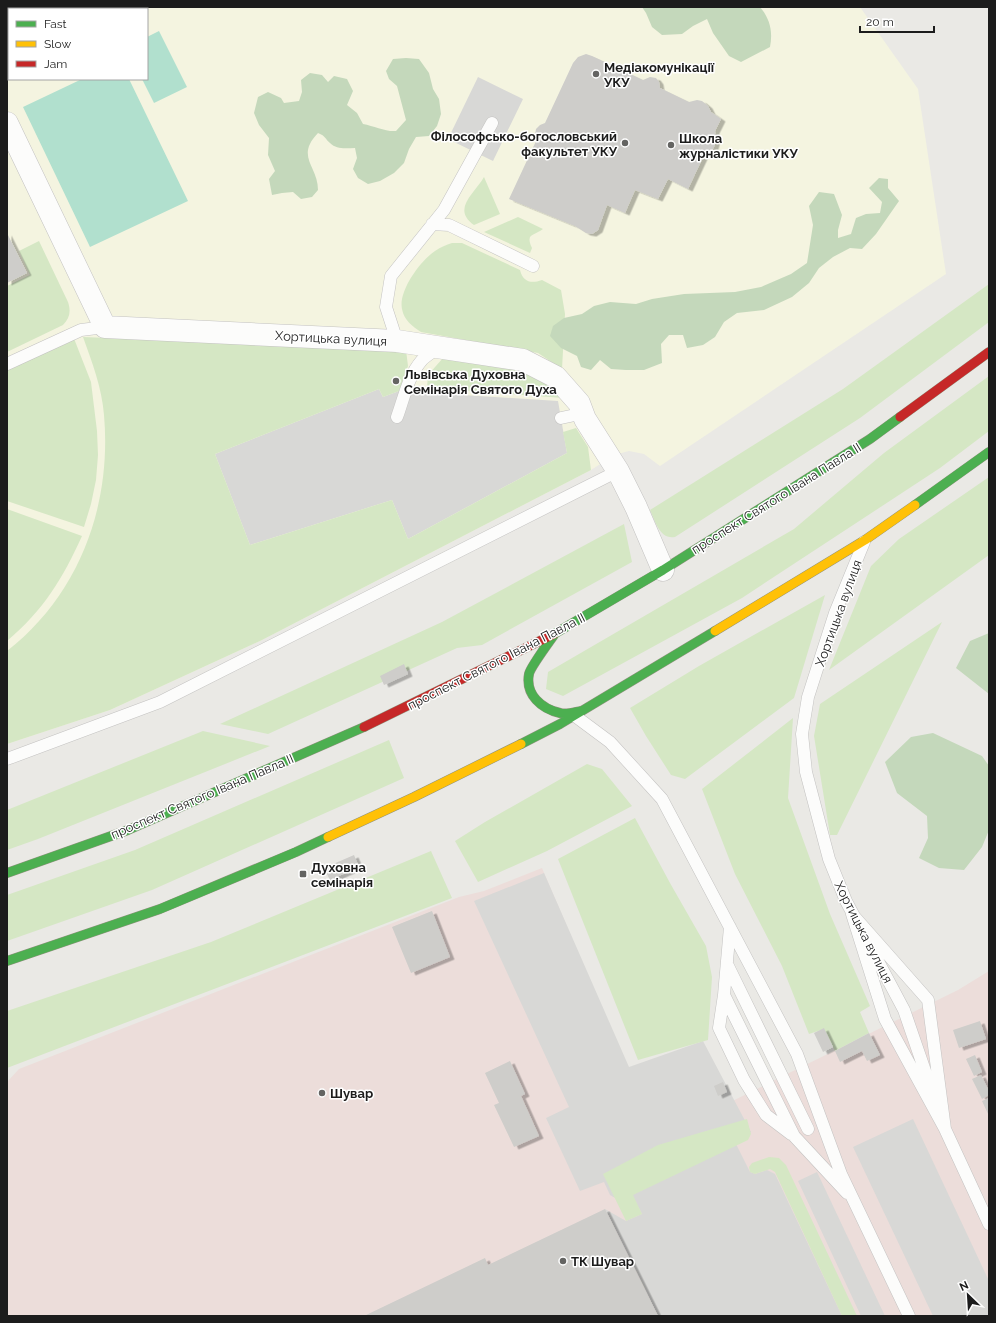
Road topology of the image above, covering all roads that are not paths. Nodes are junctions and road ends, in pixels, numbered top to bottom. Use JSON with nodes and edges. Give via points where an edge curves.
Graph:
{"nodes":[{"id":1,"x":7,"y":123,"type":"edge"},
{"id":2,"x":492,"y":123,"type":"dead end"},
{"id":3,"x":12,"y":141,"type":"edge"},
{"id":4,"x":432,"y":224,"type":"junction"},
{"id":5,"x":534,"y":266,"type":"dead end"},
{"id":6,"x":105,"y":327,"type":"junction"},
{"id":7,"x":397,"y":341,"type":"junction"},
{"id":8,"x":440,"y":347,"type":"junction"},
{"id":9,"x":989,"y":352,"type":"edge"},
{"id":10,"x":7,"y":364,"type":"edge"},
{"id":11,"x":397,"y":417,"type":"dead end"},
{"id":12,"x":561,"y":418,"type":"dead end"},
{"id":13,"x":585,"y":419,"type":"junction"},
{"id":14,"x":989,"y":452,"type":"edge"},
{"id":15,"x":618,"y":471,"type":"junction"},
{"id":16,"x":865,"y":540,"type":"junction"},
{"id":17,"x":662,"y":570,"type":"junction"},
{"id":18,"x":555,"y":634,"type":"junction"},
{"id":19,"x":579,"y":713,"type":"junction"},
{"id":20,"x":7,"y":759,"type":"edge"},
{"id":21,"x":7,"y":873,"type":"edge"},
{"id":22,"x":852,"y":914,"type":"junction"},
{"id":23,"x":730,"y":927,"type":"junction"},
{"id":24,"x":7,"y":962,"type":"edge"},
{"id":25,"x":728,"y":966,"type":"junction"},
{"id":26,"x":724,"y":995,"type":"junction"},
{"id":27,"x":808,"y":1129,"type":"dead end"},
{"id":28,"x":945,"y":1129,"type":"junction"},
{"id":29,"x":794,"y":1136,"type":"junction"},
{"id":30,"x":854,"y":1201,"type":"junction"},
{"id":31,"x":989,"y":1224,"type":"edge"},
{"id":32,"x":909,"y":1316,"type":"edge"}],
"edges":[{"from":1,"to":3,"type":"street"},
{"from":2,"to":4,"type":"lane","via":[[444,210]]},
{"from":3,"to":6,"type":"street"},
{"from":4,"to":5,"type":"lane","via":[[454,227]]},
{"from":4,"to":7,"type":"lane","via":[[391,276],[386,307]]},
{"from":6,"to":7,"type":"street","name":"Хортицька вулиця"},
{"from":6,"to":10,"type":"lane","via":[[81,330]]},
{"from":7,"to":8,"type":"street","name":"Хортицька вулиця"},
{"from":8,"to":11,"type":"lane","via":[[423,359],[415,369]]},
{"from":8,"to":13,"type":"street","name":"Хортицька вулиця","via":[[523,360],[556,377],[579,403]]},
{"from":9,"to":17,"type":"main road","name":"проспект Святого Івана Павла II","via":[[870,439]]},
{"from":12,"to":13,"type":"lane","via":[[575,415]]},
{"from":13,"to":15,"type":"street","name":"Хортицька вулиця"},
{"from":14,"to":16,"type":"main road"},
{"from":15,"to":17,"type":"street","name":"Хортицька вулиця","via":[[636,506]]},
{"from":15,"to":20,"type":"lane","via":[[160,702]]},
{"from":16,"to":19,"type":"main road"},
{"from":16,"to":22,"type":"lane","name":"Хортицька вулиця","via":[[832,620],[808,697],[802,734],[806,772],[829,859]]},
{"from":17,"to":18,"type":"main road","name":"проспект Святого Івана Павла II"},
{"from":18,"to":19,"type":"main road","via":[[529,673],[529,684],[533,697],[542,706],[561,714]]},
{"from":18,"to":21,"type":"main road","name":"проспект Святого Івана Павла II","via":[[384,718],[128,830]]},
{"from":19,"to":23,"type":"lane","via":[[610,742],[662,799]]},
{"from":19,"to":24,"type":"main road","via":[[422,793],[296,852],[160,909]]},
{"from":22,"to":28,"type":"lane","name":"Хортицька вулиця","via":[[904,1010]]},
{"from":22,"to":28,"type":"lane","via":[[885,1018]]},
{"from":22,"to":28,"type":"lane","via":[[928,1000]]},
{"from":23,"to":25,"type":"lane"},
{"from":23,"to":30,"type":"lane","via":[[797,1054],[841,1174]]},
{"from":25,"to":26,"type":"lane"},
{"from":25,"to":27,"type":"lane"},
{"from":26,"to":29,"type":"lane"},
{"from":26,"to":29,"type":"lane","via":[[719,1028],[744,1080],[766,1115]]},
{"from":28,"to":31,"type":"lane","name":"Хортицька вулиця"},
{"from":29,"to":30,"type":"lane"},
{"from":30,"to":32,"type":"lane"}]}
